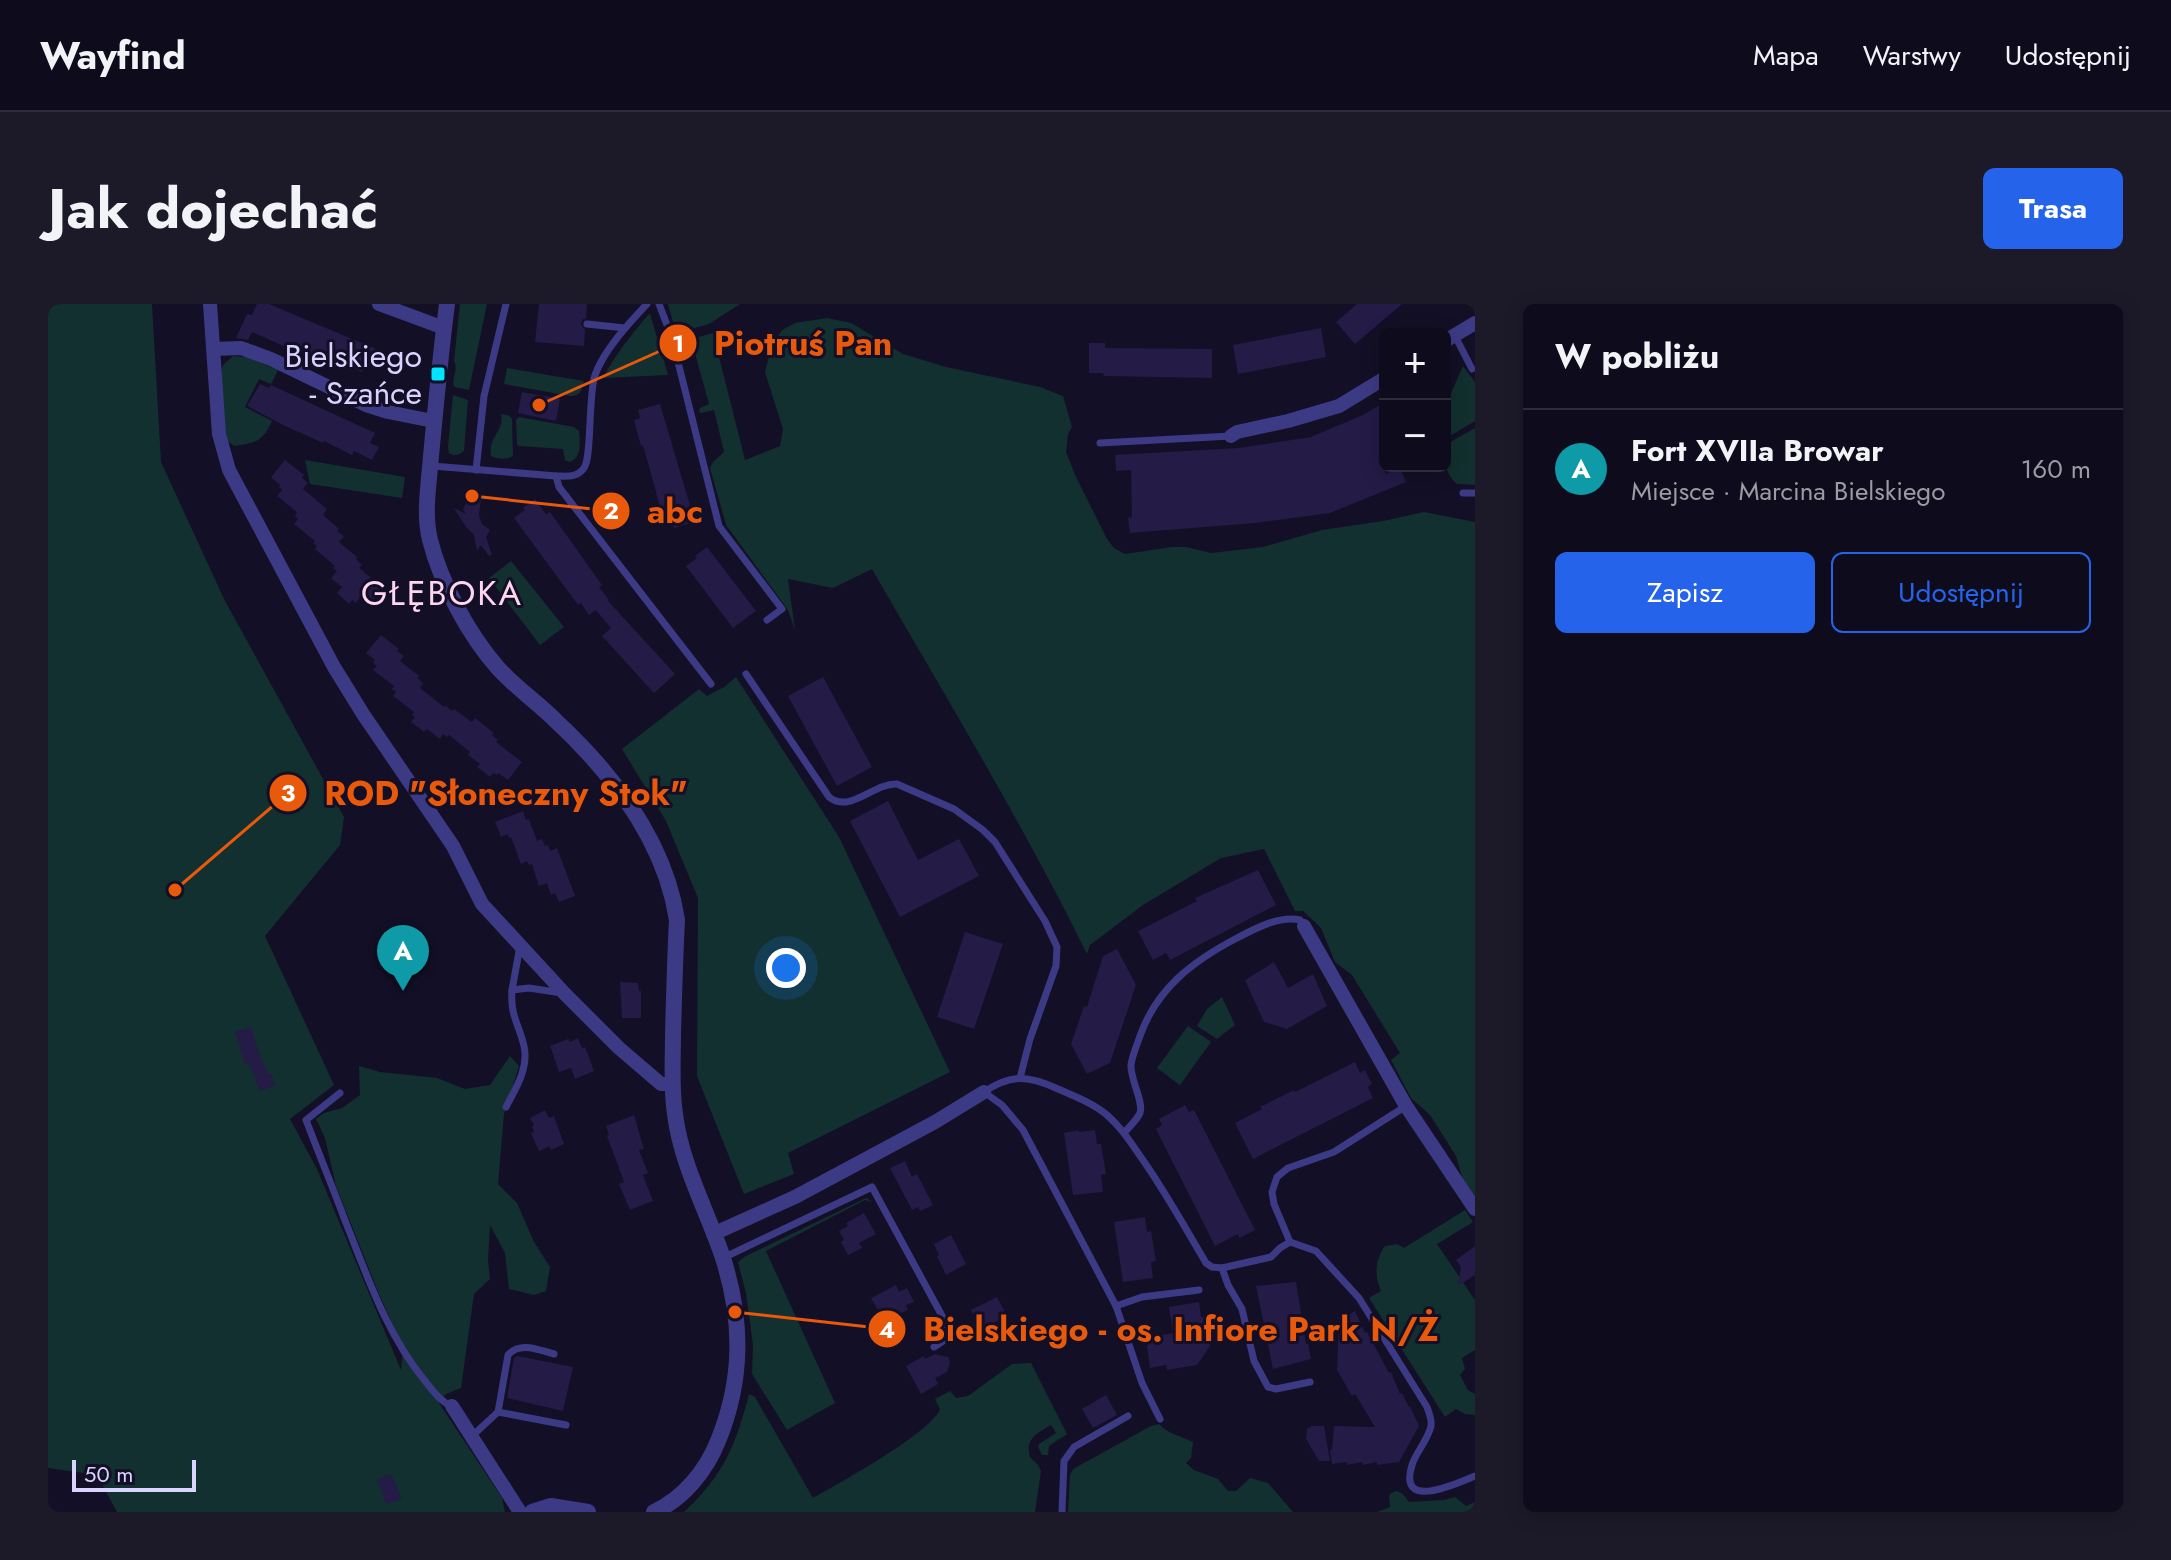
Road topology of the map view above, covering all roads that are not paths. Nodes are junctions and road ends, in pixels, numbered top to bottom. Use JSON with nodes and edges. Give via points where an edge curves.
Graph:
{"nodes":[{"id":1,"x":210,"y":304,"type":"edge"},
{"id":2,"x":379,"y":304,"type":"edge"},
{"id":3,"x":447,"y":304,"type":"edge"},
{"id":4,"x":506,"y":304,"type":"edge"},
{"id":5,"x":647,"y":304,"type":"edge"},
{"id":6,"x":659,"y":304,"type":"edge"},
{"id":7,"x":1475,"y":323,"type":"edge"},
{"id":8,"x":587,"y":324,"type":"dead end"},
{"id":9,"x":444,"y":328,"type":"junction"},
{"id":10,"x":625,"y":328,"type":"junction"},
{"id":11,"x":1451,"y":337,"type":"edge"},
{"id":12,"x":1451,"y":339,"type":"edge"},
{"id":13,"x":214,"y":349,"type":"junction"},
{"id":14,"x":1472,"y":369,"type":"dead end"},
{"id":15,"x":1379,"y":382,"type":"edge"},
{"id":16,"x":433,"y":421,"type":"junction"},
{"id":17,"x":1231,"y":436,"type":"joint"},
{"id":18,"x":1100,"y":443,"type":"dead end"},
{"id":19,"x":430,"y":466,"type":"junction"},
{"id":20,"x":476,"y":470,"type":"junction"},
{"id":21,"x":556,"y":476,"type":"junction"},
{"id":22,"x":1463,"y":493,"type":"dead end"},
{"id":23,"x":1475,"y":493,"type":"edge"},
{"id":24,"x":767,"y":620,"type":"dead end"},
{"id":25,"x":746,"y":674,"type":"dead end"},
{"id":26,"x":711,"y":684,"type":"dead end"},
{"id":27,"x":1304,"y":926,"type":"joint"},
{"id":28,"x":520,"y":946,"type":"junction"},
{"id":29,"x":512,"y":990,"type":"junction"},
{"id":30,"x":565,"y":994,"type":"junction"},
{"id":31,"x":1020,"y":1078,"type":"junction"},
{"id":32,"x":673,"y":1084,"type":"junction"},
{"id":33,"x":984,"y":1092,"type":"junction"},
{"id":34,"x":340,"y":1093,"type":"dead end"},
{"id":35,"x":1406,"y":1106,"type":"junction"},
{"id":36,"x":506,"y":1107,"type":"dead end"},
{"id":37,"x":1124,"y":1133,"type":"junction"},
{"id":38,"x":1475,"y":1209,"type":"edge"},
{"id":39,"x":713,"y":1234,"type":"junction"},
{"id":40,"x":1290,"y":1242,"type":"junction"},
{"id":41,"x":723,"y":1258,"type":"junction"},
{"id":42,"x":1222,"y":1268,"type":"junction"},
{"id":43,"x":1199,"y":1290,"type":"dead end"},
{"id":44,"x":1116,"y":1306,"type":"junction"},
{"id":45,"x":934,"y":1347,"type":"dead end"},
{"id":46,"x":554,"y":1354,"type":"dead end"},
{"id":47,"x":1310,"y":1382,"type":"dead end"},
{"id":48,"x":452,"y":1406,"type":"joint"},
{"id":49,"x":498,"y":1412,"type":"junction"},
{"id":50,"x":1128,"y":1416,"type":"dead end"},
{"id":51,"x":1160,"y":1419,"type":"dead end"},
{"id":52,"x":566,"y":1425,"type":"dead end"},
{"id":53,"x":471,"y":1437,"type":"junction"},
{"id":54,"x":1475,"y":1476,"type":"edge"},
{"id":55,"x":520,"y":1512,"type":"edge"},
{"id":56,"x":532,"y":1512,"type":"edge"},
{"id":57,"x":588,"y":1512,"type":"edge"},
{"id":58,"x":654,"y":1512,"type":"edge"},
{"id":59,"x":1062,"y":1512,"type":"edge"}],
"edges":[{"from":1,"to":13,"type":"street"},
{"from":2,"to":9,"type":"street"},
{"from":3,"to":9,"type":"street"},
{"from":4,"to":20,"type":"lane","via":[[484,396]]},
{"from":5,"to":10,"type":"lane"},
{"from":6,"to":24,"type":"lane","via":[[719,526],[782,609]]},
{"from":7,"to":11,"type":"street"},
{"from":8,"to":10,"type":"lane"},
{"from":9,"to":16,"type":"street"},
{"from":10,"to":21,"type":"lane","via":[[595,374],[587,463],[573,476]]},
{"from":12,"to":14,"type":"lane"},
{"from":13,"to":16,"type":"street","via":[[241,348],[366,405]]},
{"from":13,"to":28,"type":"street","via":[[219,434],[229,470],[334,667],[453,846],[482,904]]},
{"from":15,"to":17,"type":"street","via":[[1339,406]]},
{"from":16,"to":19,"type":"street"},
{"from":17,"to":18,"type":"lane"},
{"from":19,"to":20,"type":"lane"},
{"from":19,"to":32,"type":"street","via":[[430,539],[450,595],[499,669],[612,779],[643,825],[666,876],[677,920]]},
{"from":20,"to":21,"type":"lane"},
{"from":21,"to":26,"type":"lane","via":[[559,487]]},
{"from":22,"to":23,"type":"lane"},
{"from":25,"to":31,"type":"lane","via":[[834,802],[847,803],[880,786],[897,784],[954,809],[995,842],[1045,921],[1058,956]]},
{"from":27,"to":35,"type":"street"},
{"from":27,"to":37,"type":"lane","via":[[1294,918],[1251,931],[1186,970],[1159,996],[1131,1065],[1140,1114]]},
{"from":28,"to":29,"type":"lane"},
{"from":28,"to":30,"type":"street"},
{"from":29,"to":30,"type":"lane"},
{"from":29,"to":36,"type":"lane","via":[[511,1009],[525,1057]]},
{"from":30,"to":32,"type":"street","via":[[661,1084]]},
{"from":31,"to":33,"type":"lane"},
{"from":31,"to":37,"type":"lane","via":[[1082,1100]]},
{"from":32,"to":39,"type":"street","via":[[682,1147]]},
{"from":33,"to":39,"type":"street","via":[[795,1197]]},
{"from":33,"to":44,"type":"lane","via":[[1023,1130]]},
{"from":34,"to":48,"type":"lane","via":[[306,1120],[395,1340],[434,1392]]},
{"from":35,"to":38,"type":"street"},
{"from":35,"to":40,"type":"lane","via":[[1334,1152],[1277,1177],[1274,1204]]},
{"from":37,"to":42,"type":"lane","via":[[1206,1263]]},
{"from":39,"to":41,"type":"street"},
{"from":40,"to":42,"type":"lane","via":[[1271,1257]]},
{"from":40,"to":54,"type":"lane","via":[[1316,1251],[1359,1298],[1427,1407],[1431,1425],[1411,1466],[1413,1486],[1421,1492],[1440,1490]]},
{"from":41,"to":45,"type":"lane","via":[[872,1187],[947,1325],[943,1341]]},
{"from":41,"to":58,"type":"street","via":[[737,1334],[730,1408],[700,1473]]},
{"from":42,"to":47,"type":"lane","via":[[1268,1387]]},
{"from":43,"to":44,"type":"lane"},
{"from":44,"to":51,"type":"lane"},
{"from":46,"to":49,"type":"lane","via":[[512,1350]]},
{"from":48,"to":53,"type":"street"},
{"from":49,"to":52,"type":"lane"},
{"from":49,"to":53,"type":"lane"},
{"from":50,"to":59,"type":"lane","via":[[1067,1454]]},
{"from":53,"to":55,"type":"street"},
{"from":56,"to":57,"type":"street","via":[[551,1506]]}]}
